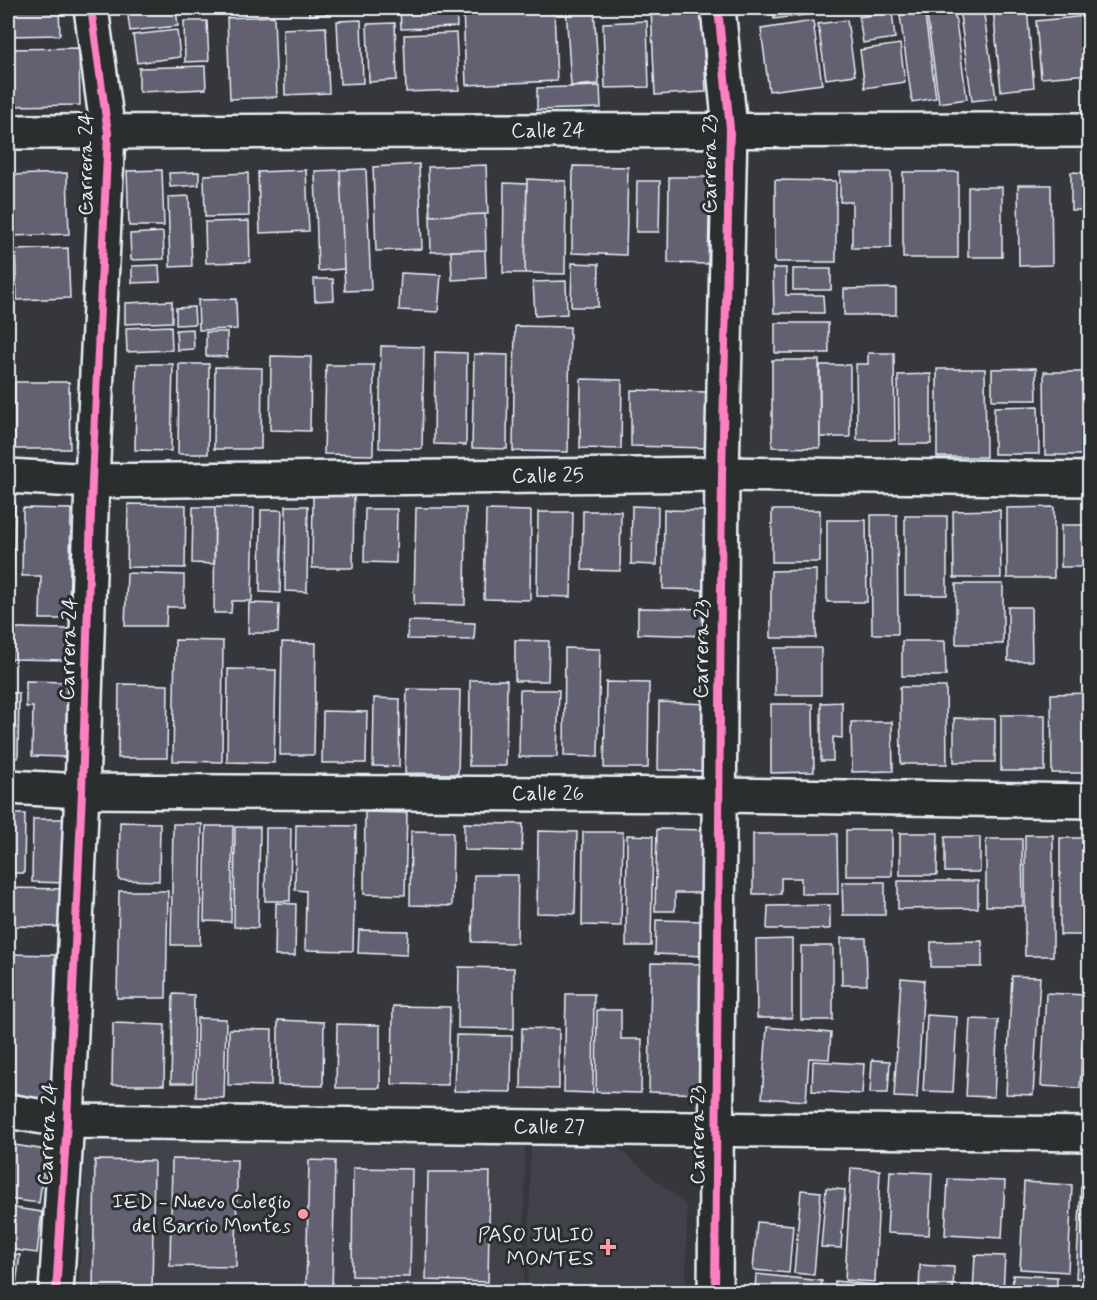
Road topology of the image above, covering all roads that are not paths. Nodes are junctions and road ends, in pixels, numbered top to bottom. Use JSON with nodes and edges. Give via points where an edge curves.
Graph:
{"nodes":[{"id":1,"x":91,"y":8,"type":"edge"},
{"id":2,"x":718,"y":8,"type":"edge"},
{"id":3,"x":730,"y":129,"type":"junction"},
{"id":4,"x":1089,"y":130,"type":"edge"},
{"id":5,"x":8,"y":132,"type":"edge"},
{"id":6,"x":108,"y":133,"type":"junction"},
{"id":7,"x":722,"y":474,"type":"junction"},
{"id":8,"x":8,"y":476,"type":"edge"},
{"id":9,"x":1089,"y":479,"type":"edge"},
{"id":10,"x":92,"y":481,"type":"junction"},
{"id":11,"x":8,"y":787,"type":"edge"},
{"id":12,"x":82,"y":791,"type":"junction"},
{"id":13,"x":719,"y":795,"type":"junction"},
{"id":14,"x":1089,"y":801,"type":"edge"},
{"id":15,"x":8,"y":1111,"type":"edge"},
{"id":16,"x":67,"y":1121,"type":"junction"},
{"id":17,"x":716,"y":1130,"type":"junction"},
{"id":18,"x":1089,"y":1134,"type":"edge"},
{"id":19,"x":56,"y":1293,"type":"edge"},
{"id":20,"x":715,"y":1293,"type":"edge"}],
"edges":[{"from":1,"to":6,"type":"street","name":"Carrera 24"},
{"from":2,"to":3,"type":"street","name":"Carrera 23"},
{"from":3,"to":4,"type":"street","name":"Calle 24"},
{"from":3,"to":6,"type":"street","name":"Calle 24"},
{"from":3,"to":7,"type":"street","name":"Carrera 23"},
{"from":5,"to":6,"type":"street","name":"Calle 24"},
{"from":6,"to":10,"type":"street","name":"Carrera 24"},
{"from":7,"to":9,"type":"street","name":"Calle 25"},
{"from":7,"to":10,"type":"street","name":"Calle 25"},
{"from":7,"to":13,"type":"street","name":"Carrera 23"},
{"from":8,"to":10,"type":"street","name":"Calle 25"},
{"from":10,"to":12,"type":"street","name":"Carrera 24"},
{"from":11,"to":12,"type":"street","name":"Calle 26"},
{"from":12,"to":13,"type":"street","name":"Calle 26"},
{"from":12,"to":16,"type":"street","name":"Carrera 24"},
{"from":13,"to":14,"type":"street","name":"Calle 26"},
{"from":13,"to":17,"type":"street","name":"Carrera 23"},
{"from":15,"to":16,"type":"street","name":"Calle 27"},
{"from":16,"to":17,"type":"street","name":"Calle 27"},
{"from":16,"to":19,"type":"street","name":"Carrera 24"},
{"from":17,"to":18,"type":"street","name":"Calle 27"},
{"from":17,"to":20,"type":"street","name":"Carrera 23"}]}
